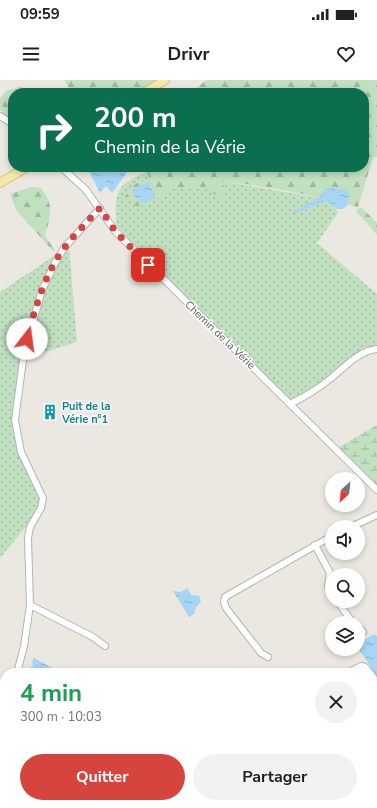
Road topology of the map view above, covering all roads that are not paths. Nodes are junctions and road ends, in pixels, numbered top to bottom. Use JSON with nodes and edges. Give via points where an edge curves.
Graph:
{"nodes":[{"id":1,"x":165,"y":80,"type":"edge"},
{"id":2,"x":152,"y":88,"type":"edge"},
{"id":3,"x":19,"y":172,"type":"edge"},
{"id":4,"x":67,"y":172,"type":"edge"},
{"id":5,"x":70,"y":174,"type":"joint"},
{"id":6,"x":0,"y":183,"type":"edge"},
{"id":7,"x":100,"y":208,"type":"junction"},
{"id":8,"x":377,"y":349,"type":"edge"},
{"id":9,"x":290,"y":404,"type":"junction"},
{"id":10,"x":377,"y":490,"type":"edge"},
{"id":11,"x":377,"y":515,"type":"edge"},
{"id":12,"x":365,"y":521,"type":"edge"},
{"id":13,"x":325,"y":540,"type":"edge"},
{"id":14,"x":315,"y":545,"type":"junction"},
{"id":15,"x":327,"y":568,"type":"edge"},
{"id":16,"x":30,"y":605,"type":"junction"},
{"id":17,"x":105,"y":646,"type":"dead end"},
{"id":18,"x":268,"y":657,"type":"dead end"},
{"id":19,"x":18,"y":668,"type":"edge"},
{"id":20,"x":356,"y":668,"type":"edge"},
{"id":21,"x":366,"y":668,"type":"edge"}],
"edges":[{"from":1,"to":2,"type":"main road"},
{"from":3,"to":6,"type":"main road"},
{"from":4,"to":5,"type":"street","name":"Chemin de la Vérie"},
{"from":5,"to":7,"type":"street","name":"Chemin de la Vérie"},
{"from":7,"to":9,"type":"street","name":"Chemin de la Vérie","via":[[115,231]]},
{"from":7,"to":16,"type":"street","via":[[64,248],[55,263],[42,290],[24,353],[16,420],[17,432],[22,452],[43,498],[28,538]]},
{"from":8,"to":9,"type":"street","via":[[358,356],[330,380]]},
{"from":9,"to":10,"type":"street","name":"Chemin de la Vérie"},
{"from":11,"to":12,"type":"street"},
{"from":13,"to":14,"type":"street"},
{"from":14,"to":15,"type":"street"},
{"from":14,"to":18,"type":"street","via":[[226,595],[224,599],[226,608],[261,653]]},
{"from":16,"to":17,"type":"street","via":[[93,637]]},
{"from":16,"to":19,"type":"street"},
{"from":20,"to":21,"type":"street"}]}
